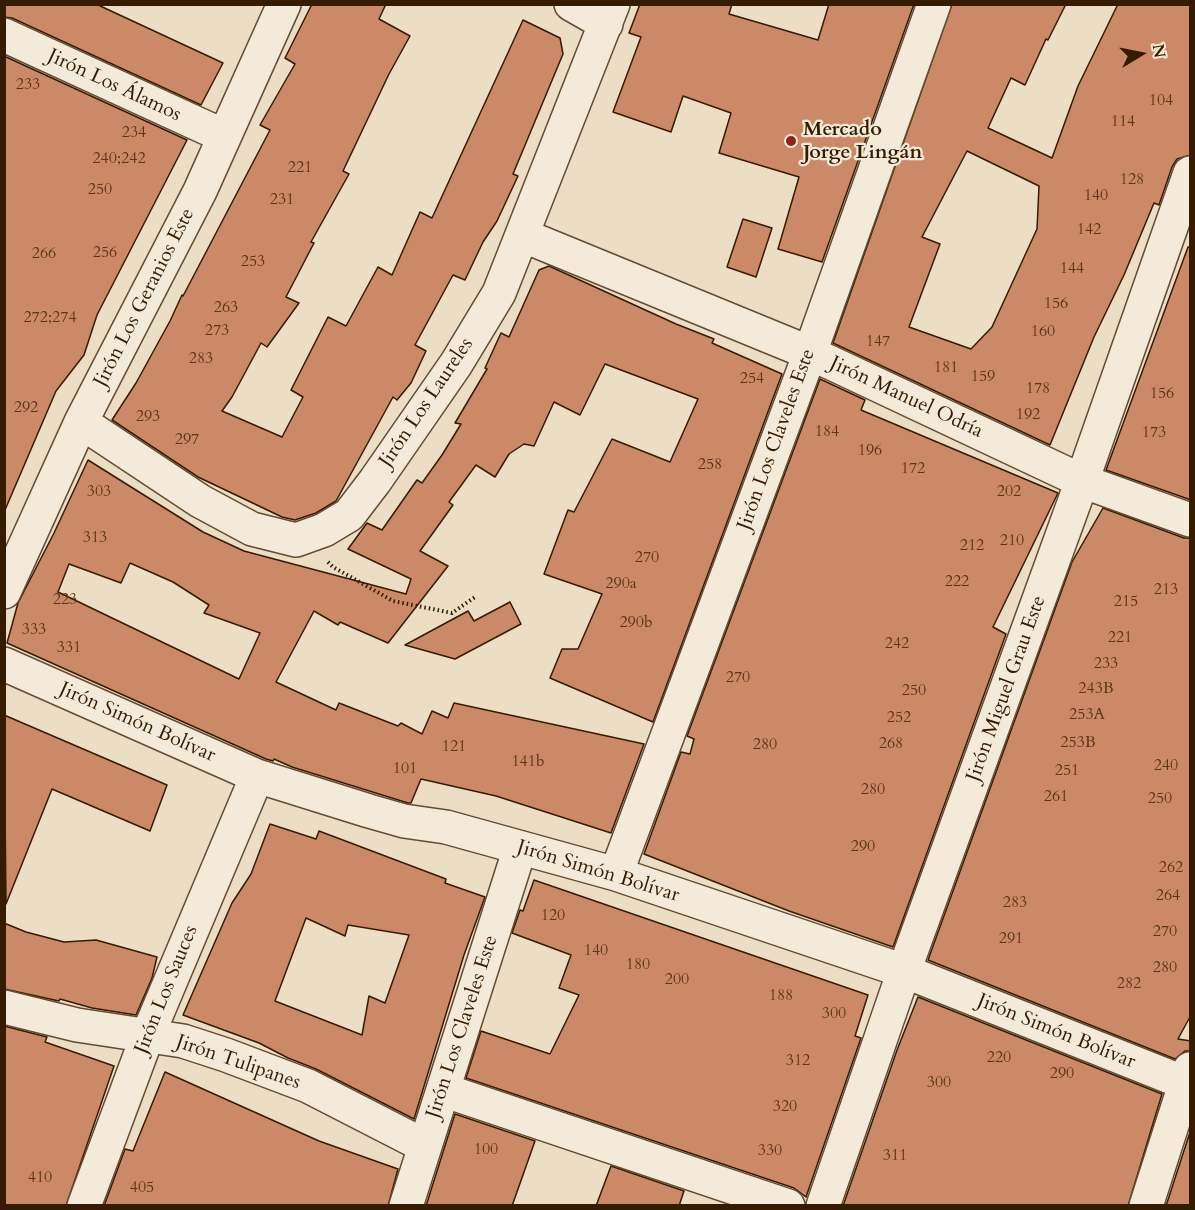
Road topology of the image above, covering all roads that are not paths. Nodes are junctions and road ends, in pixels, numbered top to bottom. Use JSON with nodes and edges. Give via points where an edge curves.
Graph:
{"nodes":[{"id":1,"x":284,"y":4,"type":"edge"},
{"id":2,"x":571,"y":4,"type":"edge"},
{"id":3,"x":934,"y":4,"type":"edge"},
{"id":4,"x":610,"y":14,"type":"edge"},
{"id":5,"x":4,"y":35,"type":"edge"},
{"id":6,"x":224,"y":136,"type":"junction"},
{"id":7,"x":1191,"y":173,"type":"edge"},
{"id":8,"x":522,"y":235,"type":"junction"},
{"id":9,"x":810,"y":352,"type":"junction"},
{"id":10,"x":81,"y":422,"type":"junction"},
{"id":11,"x":1082,"y":481,"type":"junction"},
{"id":12,"x":1191,"y":520,"type":"edge"},
{"id":13,"x":4,"y":592,"type":"edge"},
{"id":14,"x":4,"y":664,"type":"edge"},
{"id":15,"x":257,"y":776,"type":"junction"},
{"id":16,"x":520,"y":848,"type":"junction"},
{"id":17,"x":616,"y":874,"type":"junction"},
{"id":18,"x":904,"y":971,"type":"junction"},
{"id":19,"x":4,"y":1007,"type":"edge"},
{"id":20,"x":147,"y":1036,"type":"junction"},
{"id":21,"x":1189,"y":1079,"type":"edge"},
{"id":22,"x":443,"y":1090,"type":"junction"},
{"id":23,"x":425,"y":1146,"type":"junction"},
{"id":24,"x":705,"y":1192,"type":"edge"},
{"id":25,"x":84,"y":1206,"type":"edge"},
{"id":26,"x":406,"y":1206,"type":"edge"},
{"id":27,"x":788,"y":1206,"type":"edge"},
{"id":28,"x":823,"y":1206,"type":"edge"},
{"id":29,"x":1146,"y":1206,"type":"edge"}],
"edges":[{"from":1,"to":6,"type":"street","name":"Jirón Los Geranios Este"},
{"from":2,"to":4,"type":"street"},
{"from":3,"to":9,"type":"street","name":"Jirón Los Claveles Este"},
{"from":4,"to":8,"type":"street","name":"Jirón Los Laureles"},
{"from":5,"to":6,"type":"street","name":"Jirón Los Álamos"},
{"from":6,"to":10,"type":"street","name":"Jirón Los Geranios Este","via":[[200,191]]},
{"from":7,"to":11,"type":"street","name":"Jirón Miguel Grau Este"},
{"from":8,"to":9,"type":"street","name":"Jirón Manuel Odría"},
{"from":8,"to":10,"type":"street","name":"Jirón Los Laureles","via":[[499,293],[456,364],[349,515],[324,530],[296,540],[252,529],[200,501]]},
{"from":9,"to":11,"type":"street","name":"Jirón Manuel Odría"},
{"from":9,"to":17,"type":"street","name":"Jirón Los Claveles Este"},
{"from":10,"to":13,"type":"street","name":"Jirón Los Geranios Este"},
{"from":11,"to":12,"type":"street","name":"Jirón Manuel Odría"},
{"from":11,"to":18,"type":"street","name":"Jirón Miguel Grau Este"},
{"from":14,"to":15,"type":"street","name":"Jirón Simón Bolívar"},
{"from":15,"to":16,"type":"street","name":"Jirón Simón Bolívar","via":[[369,812],[446,827]]},
{"from":15,"to":20,"type":"street","name":"Jirón Los Sauces"},
{"from":16,"to":17,"type":"street","name":"Jirón Simón Bolívar"},
{"from":16,"to":22,"type":"street","name":"Jirón Los Claveles Este"},
{"from":17,"to":18,"type":"street","name":"Jirón Simón Bolívar"},
{"from":18,"to":21,"type":"street","name":"Jirón Simón Bolívar"},
{"from":18,"to":28,"type":"street","name":"Jirón Miguel Grau Este"},
{"from":19,"to":20,"type":"street","name":"Jirón Tulipanes","via":[[77,1025]]},
{"from":20,"to":23,"type":"street","name":"Jirón Tulipanes","via":[[183,1041],[308,1086]]},
{"from":20,"to":25,"type":"street","name":"Jirón Los Sauces"},
{"from":21,"to":29,"type":"street"},
{"from":22,"to":23,"type":"street","name":"Jirón Los Claveles Este"},
{"from":22,"to":24,"type":"street"},
{"from":23,"to":26,"type":"street","name":"Jirón Los Claveles Este"},
{"from":24,"to":27,"type":"street"}]}
